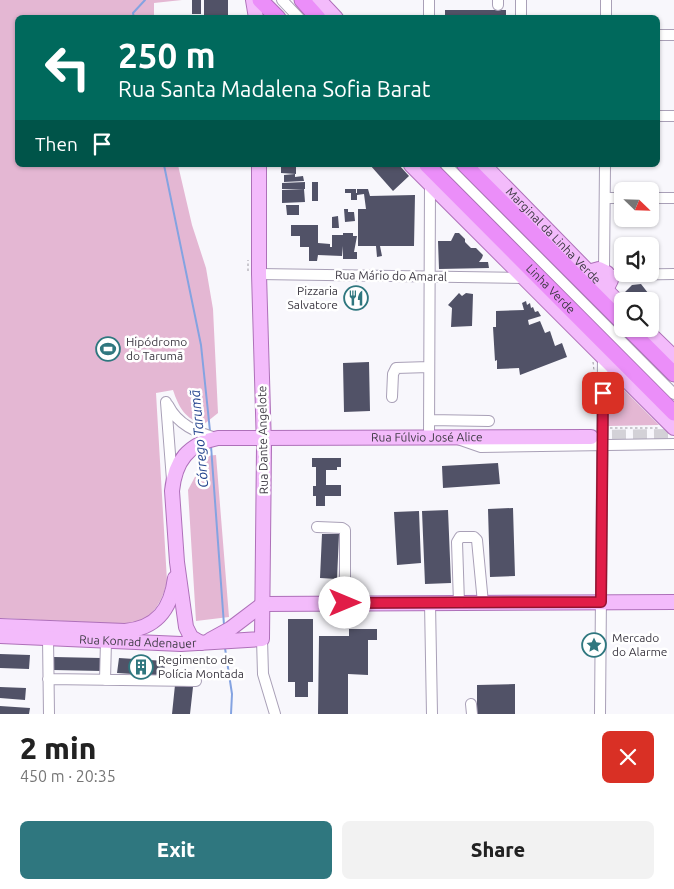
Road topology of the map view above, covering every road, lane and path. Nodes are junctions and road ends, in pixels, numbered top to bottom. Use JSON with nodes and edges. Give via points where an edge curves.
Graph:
{"nodes":[{"id":1,"x":254,"y":0,"type":"edge"},
{"id":2,"x":260,"y":0,"type":"edge"},
{"id":3,"x":282,"y":0,"type":"edge"},
{"id":4,"x":302,"y":0,"type":"edge"},
{"id":5,"x":319,"y":0,"type":"edge"},
{"id":6,"x":429,"y":0,"type":"edge"},
{"id":7,"x":521,"y":0,"type":"edge"},
{"id":8,"x":606,"y":0,"type":"edge"},
{"id":9,"x":256,"y":15,"type":"edge"},
{"id":10,"x":266,"y":15,"type":"edge"},
{"id":11,"x":275,"y":15,"type":"edge"},
{"id":12,"x":296,"y":15,"type":"edge"},
{"id":13,"x":315,"y":15,"type":"edge"},
{"id":14,"x":333,"y":15,"type":"edge"},
{"id":15,"x":429,"y":15,"type":"edge"},
{"id":16,"x":521,"y":15,"type":"edge"},
{"id":17,"x":606,"y":15,"type":"edge"},
{"id":18,"x":660,"y":35,"type":"edge"},
{"id":19,"x":674,"y":35,"type":"edge"},
{"id":20,"x":660,"y":116,"type":"edge"},
{"id":21,"x":674,"y":116,"type":"edge"},
{"id":22,"x":259,"y":167,"type":"edge"},
{"id":23,"x":413,"y":167,"type":"edge"},
{"id":24,"x":429,"y":167,"type":"edge"},
{"id":25,"x":448,"y":167,"type":"edge"},
{"id":26,"x":467,"y":167,"type":"edge"},
{"id":27,"x":486,"y":167,"type":"edge"},
{"id":28,"x":605,"y":167,"type":"edge"},
{"id":29,"x":430,"y":184,"type":"junction"},
{"id":30,"x":605,"y":198,"type":"junction"},
{"id":31,"x":614,"y":198,"type":"edge"},
{"id":32,"x":659,"y":198,"type":"edge"},
{"id":33,"x":674,"y":198,"type":"edge"},
{"id":34,"x":588,"y":272,"type":"junction"},
{"id":35,"x":607,"y":273,"type":"junction"},
{"id":36,"x":259,"y":274,"type":"junction"},
{"id":37,"x":674,"y":274,"type":"edge"},
{"id":38,"x":429,"y":277,"type":"junction"},
{"id":39,"x":524,"y":278,"type":"junction"},
{"id":40,"x":551,"y":288,"type":"junction"},
{"id":41,"x":606,"y":290,"type":"junction"},
{"id":42,"x":614,"y":298,"type":"edge"},
{"id":43,"x":614,"y":314,"type":"edge"},
{"id":44,"x":576,"y":331,"type":"junction"},
{"id":45,"x":637,"y":337,"type":"edge"},
{"id":46,"x":653,"y":337,"type":"edge"},
{"id":47,"x":603,"y":356,"type":"junction"},
{"id":48,"x":674,"y":357,"type":"edge"},
{"id":49,"x":429,"y":367,"type":"junction"},
{"id":50,"x":674,"y":374,"type":"edge"},
{"id":51,"x":674,"y":394,"type":"edge"},
{"id":52,"x":392,"y":397,"type":"dead end"},
{"id":53,"x":674,"y":412,"type":"edge"},
{"id":54,"x":429,"y":420,"type":"junction"},
{"id":55,"x":489,"y":421,"type":"dead end"},
{"id":56,"x":667,"y":428,"type":"edge"},
{"id":57,"x":601,"y":435,"type":"junction"},
{"id":58,"x":209,"y":438,"type":"junction"},
{"id":59,"x":264,"y":438,"type":"junction"},
{"id":60,"x":429,"y":438,"type":"junction"},
{"id":61,"x":674,"y":444,"type":"edge"},
{"id":62,"x":172,"y":491,"type":"junction"},
{"id":63,"x":317,"y":527,"type":"dead end"},
{"id":64,"x":177,"y":562,"type":"junction"},
{"id":65,"x":601,"y":602,"type":"junction"},
{"id":66,"x":674,"y":602,"type":"edge"},
{"id":67,"x":345,"y":603,"type":"junction"},
{"id":68,"x":430,"y":603,"type":"junction"},
{"id":69,"x":459,"y":603,"type":"junction"},
{"id":70,"x":483,"y":603,"type":"junction"},
{"id":71,"x":263,"y":604,"type":"junction"},
{"id":72,"x":0,"y":626,"type":"edge"},
{"id":73,"x":0,"y":636,"type":"edge"},
{"id":74,"x":48,"y":638,"type":"junction"},
{"id":75,"x":217,"y":639,"type":"junction"},
{"id":76,"x":262,"y":639,"type":"junction"},
{"id":77,"x":106,"y":641,"type":"junction"},
{"id":78,"x":48,"y":679,"type":"junction"},
{"id":79,"x":106,"y":680,"type":"junction"},
{"id":80,"x":196,"y":681,"type":"dead end"},
{"id":81,"x":49,"y":714,"type":"edge"},
{"id":82,"x":275,"y":714,"type":"edge"},
{"id":83,"x":432,"y":714,"type":"edge"},
{"id":84,"x":600,"y":714,"type":"edge"}],
"edges":[{"from":1,"to":9,"type":"main road"},
{"from":1,"to":10,"type":"main road"},
{"from":2,"to":11,"type":"highway"},
{"from":3,"to":12,"type":"street"},
{"from":4,"to":13,"type":"highway"},
{"from":5,"to":14,"type":"main road"},
{"from":6,"to":15,"type":"street"},
{"from":7,"to":16,"type":"street"},
{"from":8,"to":17,"type":"street"},
{"from":18,"to":19,"type":"street"},
{"from":20,"to":21,"type":"street"},
{"from":22,"to":36,"type":"main road","name":"Rua Dante Angelote"},
{"from":23,"to":29,"type":"main road"},
{"from":24,"to":40,"type":"highway","name":"Linha Verde"},
{"from":25,"to":51,"type":"street"},
{"from":26,"to":43,"type":"highway"},
{"from":27,"to":34,"type":"main road","name":"Marginal da Linha Verde"},
{"from":28,"to":30,"type":"street"},
{"from":29,"to":38,"type":"street"},
{"from":29,"to":39,"type":"main road"},
{"from":30,"to":31,"type":"street"},
{"from":30,"to":35,"type":"street"},
{"from":32,"to":33,"type":"street"},
{"from":34,"to":35,"type":"main road","via":[[599,269]]},
{"from":34,"to":41,"type":"main road","name":"Marginal da Linha Verde"},
{"from":35,"to":37,"type":"street"},
{"from":35,"to":41,"type":"main road","via":[[610,284]]},
{"from":36,"to":38,"type":"street","name":"Rua Mário do Amaral"},
{"from":36,"to":59,"type":"main road","name":"Rua Dante Angelote"},
{"from":38,"to":39,"type":"street","name":"Rua Mário do Amaral"},
{"from":38,"to":49,"type":"street"},
{"from":39,"to":44,"type":"main road"},
{"from":40,"to":44,"type":"highway"},
{"from":40,"to":53,"type":"highway","name":"Linha Verde"},
{"from":41,"to":42,"type":"main road","name":"Marginal da Linha Verde"},
{"from":44,"to":47,"type":"main road"},
{"from":45,"to":50,"type":"highway"},
{"from":46,"to":48,"type":"main road"},
{"from":47,"to":56,"type":"main road"},
{"from":47,"to":57,"type":"street"},
{"from":49,"to":52,"type":"street","via":[[396,368]]},
{"from":49,"to":54,"type":"street"},
{"from":54,"to":55,"type":"street"},
{"from":54,"to":60,"type":"street"},
{"from":56,"to":57,"type":"path"},
{"from":57,"to":60,"type":"main road","name":"Rua Fúlvio José Alice"},
{"from":57,"to":61,"type":"street"},
{"from":57,"to":65,"type":"street"},
{"from":58,"to":59,"type":"main road","name":"Rua Fúlvio José Alice"},
{"from":58,"to":62,"type":"main road","via":[[182,458],[175,472]]},
{"from":58,"to":62,"type":"street","via":[[182,423],[166,402]]},
{"from":59,"to":60,"type":"main road","name":"Rua Fúlvio José Alice"},
{"from":59,"to":71,"type":"main road","name":"Rua Dante Angelote"},
{"from":62,"to":64,"type":"main road"},
{"from":63,"to":67,"type":"street","via":[[345,530]]},
{"from":64,"to":72,"type":"main road","name":"Rua Konrad Adenauer","via":[[167,608],[155,621],[141,629],[125,632]]},
{"from":64,"to":75,"type":"main road","via":[[186,627],[191,637]]},
{"from":65,"to":66,"type":"main road"},
{"from":65,"to":70,"type":"main road"},
{"from":65,"to":84,"type":"street"},
{"from":67,"to":68,"type":"main road"},
{"from":67,"to":71,"type":"main road"},
{"from":68,"to":69,"type":"main road"},
{"from":68,"to":83,"type":"street"},
{"from":69,"to":70,"type":"main road"},
{"from":69,"to":70,"type":"street","via":[[457,542],[460,537],[474,536]]},
{"from":71,"to":75,"type":"main road"},
{"from":71,"to":76,"type":"main road","name":"Rua Dante Angelote"},
{"from":73,"to":74,"type":"main road","name":"Rua Konrad Adenauer"},
{"from":74,"to":77,"type":"main road","name":"Rua Konrad Adenauer"},
{"from":74,"to":78,"type":"street"},
{"from":75,"to":76,"type":"main road","name":"Rua Konrad Adenauer"},
{"from":75,"to":77,"type":"main road","name":"Rua Konrad Adenauer","via":[[181,644]]},
{"from":76,"to":82,"type":"street","name":"Rua Dante Angelote","via":[[263,674]]},
{"from":77,"to":79,"type":"street"},
{"from":78,"to":79,"type":"street"},
{"from":78,"to":81,"type":"street"},
{"from":79,"to":80,"type":"street"}]}
